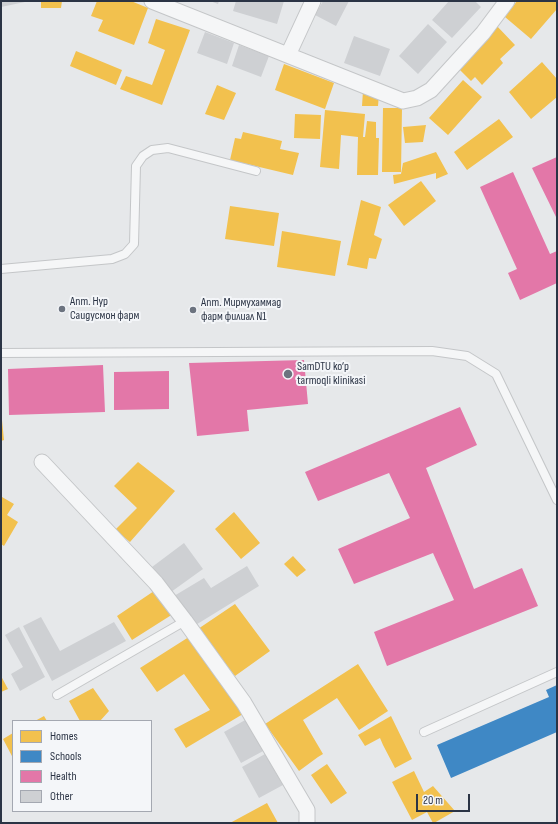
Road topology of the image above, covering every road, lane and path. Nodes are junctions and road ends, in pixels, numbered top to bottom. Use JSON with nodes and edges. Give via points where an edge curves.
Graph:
{"nodes":[{"id":1,"x":313,"y":1,"type":"edge"},
{"id":2,"x":507,"y":1,"type":"edge"},
{"id":3,"x":161,"y":3,"type":"edge"},
{"id":4,"x":288,"y":55,"type":"junction"},
{"id":5,"x":256,"y":171,"type":"dead end"},
{"id":6,"x":1,"y":270,"type":"edge"},
{"id":7,"x":1,"y":353,"type":"edge"},
{"id":8,"x":42,"y":462,"type":"dead end"},
{"id":9,"x":557,"y":500,"type":"edge"},
{"id":10,"x":186,"y":621,"type":"junction"},
{"id":11,"x":557,"y":672,"type":"edge"},
{"id":12,"x":57,"y":695,"type":"dead end"},
{"id":13,"x":424,"y":732,"type":"dead end"},
{"id":14,"x":307,"y":823,"type":"edge"}],
"edges":[{"from":1,"to":4,"type":"street"},
{"from":2,"to":4,"type":"street","via":[[483,33],[431,90],[417,98],[403,101]]},
{"from":3,"to":4,"type":"street"},
{"from":5,"to":6,"type":"lane","via":[[168,148],[152,150],[143,156],[136,166],[134,244],[125,254],[112,259]]},
{"from":7,"to":9,"type":"lane","via":[[432,351],[467,356],[496,374]]},
{"from":8,"to":10,"type":"street","via":[[156,582]]},
{"from":10,"to":12,"type":"lane"},
{"from":10,"to":14,"type":"street","via":[[244,703],[307,810]]},
{"from":11,"to":13,"type":"lane"}]}
